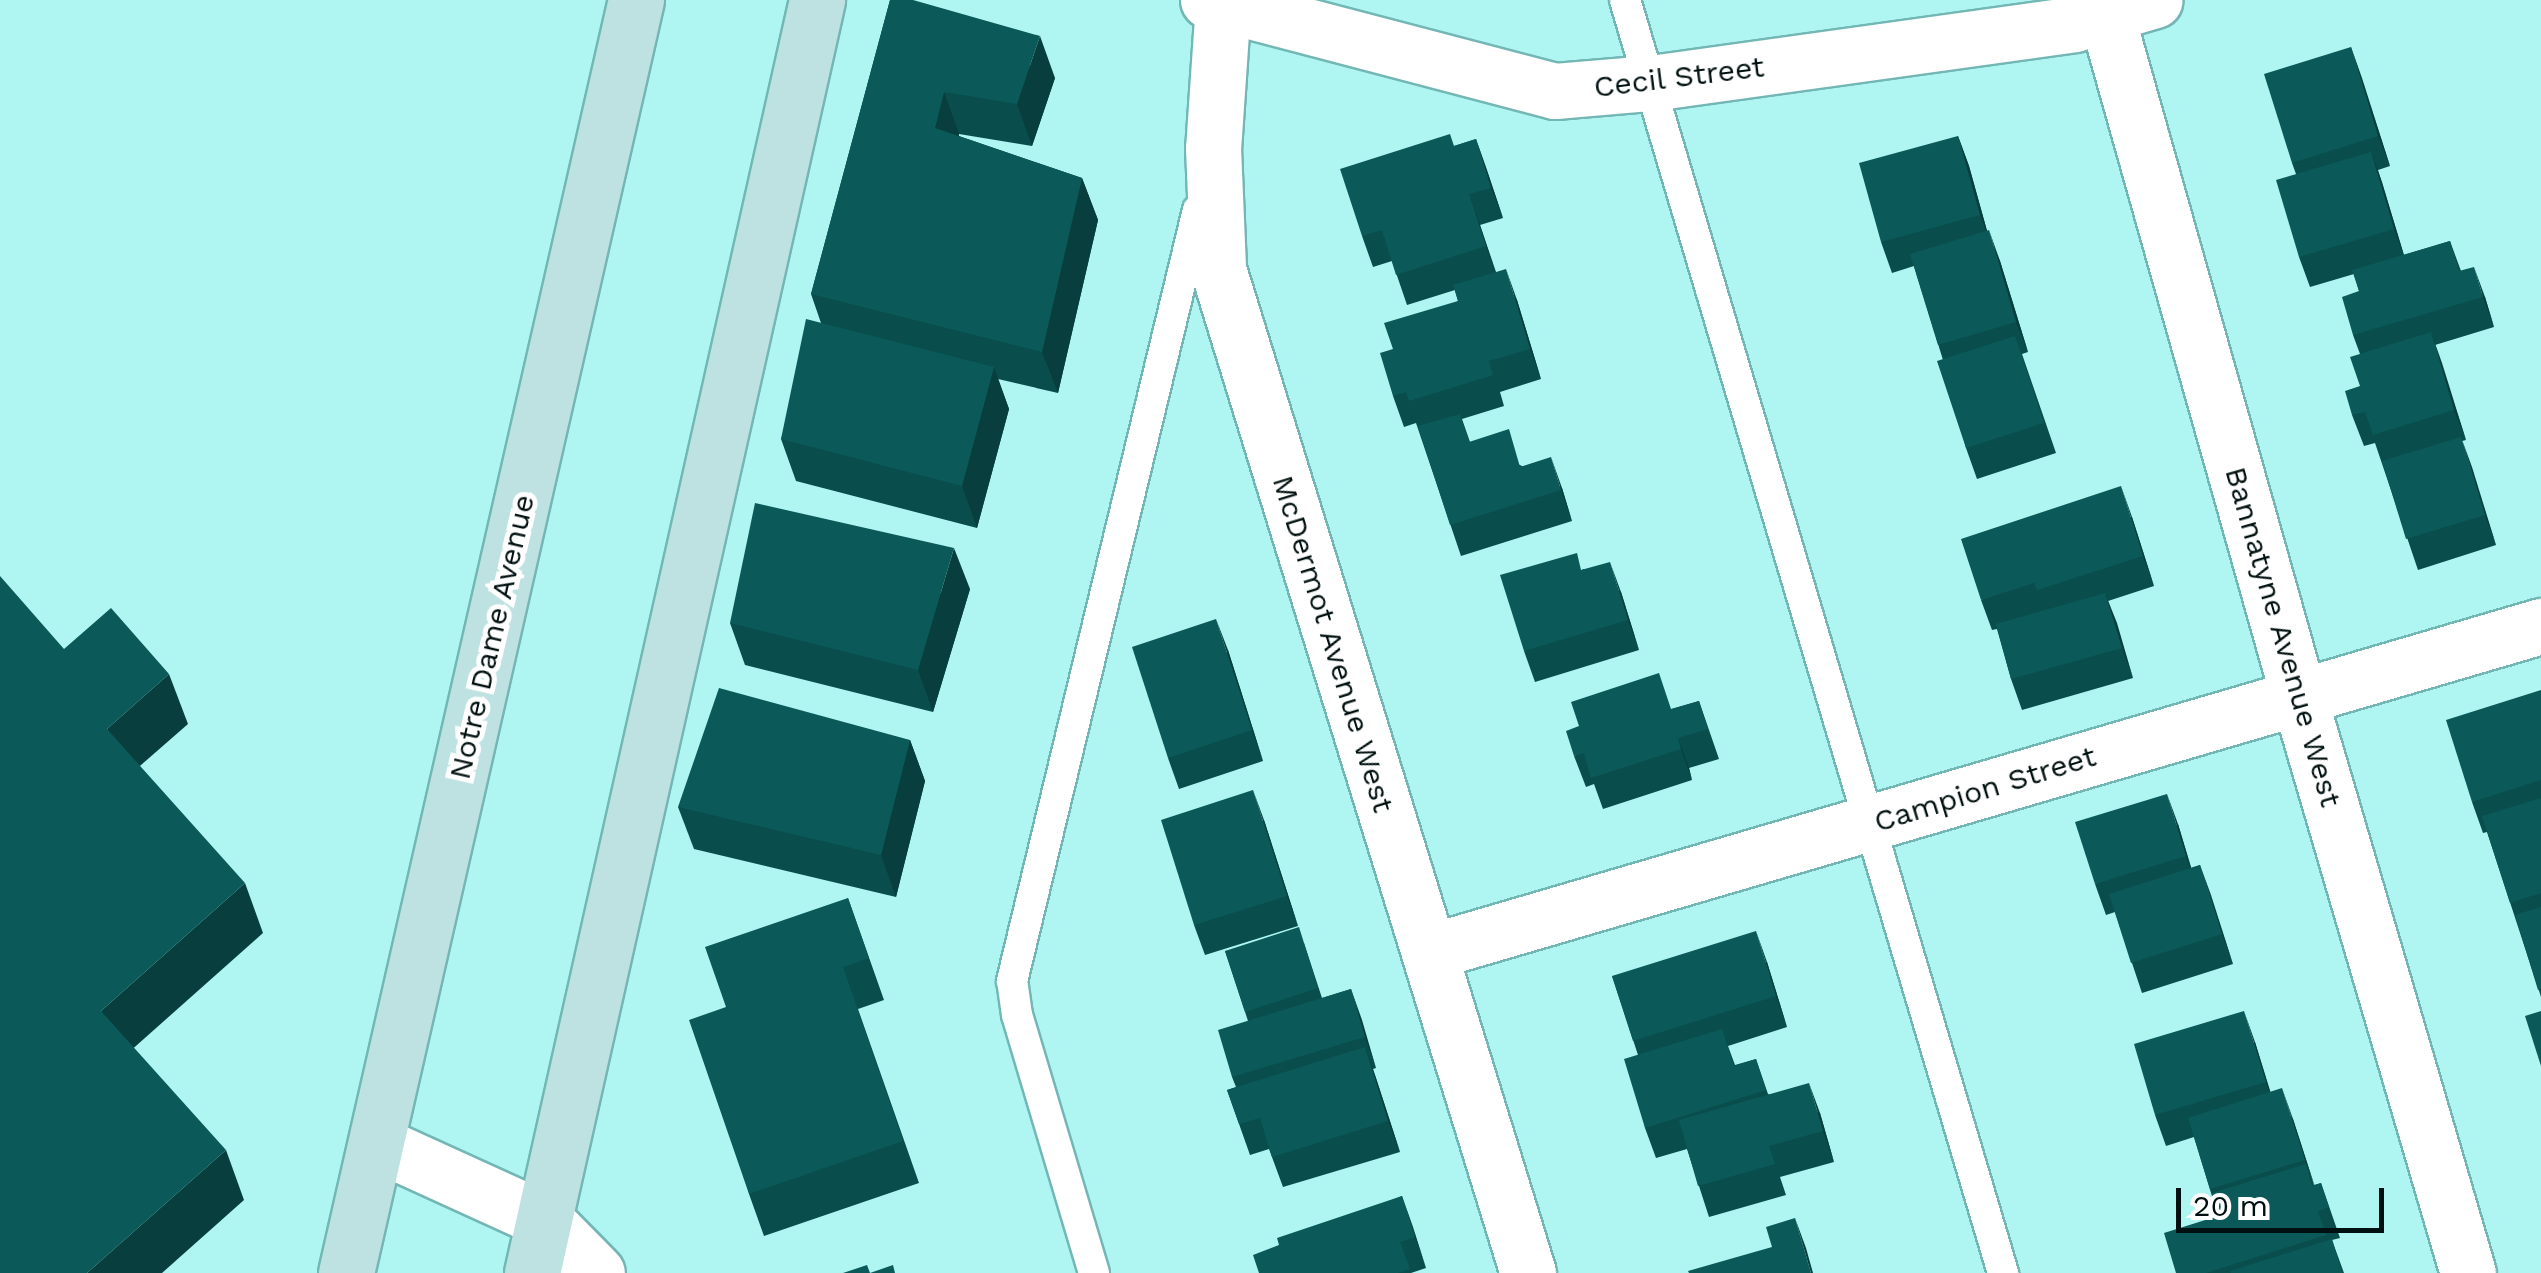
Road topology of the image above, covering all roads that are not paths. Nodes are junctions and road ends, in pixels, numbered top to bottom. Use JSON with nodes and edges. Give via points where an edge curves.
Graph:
{"nodes":[{"id":1,"x":636,"y":0,"type":"edge"},
{"id":2,"x":817,"y":0,"type":"edge"},
{"id":3,"x":1625,"y":0,"type":"edge"},
{"id":4,"x":1218,"y":1,"type":"edge"},
{"id":5,"x":2121,"y":5,"type":"edge"},
{"id":6,"x":1651,"y":84,"type":"junction"},
{"id":7,"x":1213,"y":148,"type":"junction"},
{"id":8,"x":2541,"y":626,"type":"edge"},
{"id":9,"x":2298,"y":694,"type":"junction"},
{"id":10,"x":1870,"y":824,"type":"junction"},
{"id":11,"x":1429,"y":952,"type":"junction"},
{"id":12,"x":378,"y":1144,"type":"junction"},
{"id":13,"x":545,"y":1220,"type":"junction"},
{"id":14,"x":346,"y":1273,"type":"edge"},
{"id":15,"x":532,"y":1273,"type":"edge"},
{"id":16,"x":598,"y":1273,"type":"edge"},
{"id":17,"x":1094,"y":1273,"type":"edge"},
{"id":18,"x":1528,"y":1273,"type":"edge"},
{"id":19,"x":2003,"y":1273,"type":"edge"},
{"id":20,"x":2468,"y":1273,"type":"edge"}],
"edges":[{"from":1,"to":12,"type":"main road","name":"Notre Dame Avenue"},
{"from":2,"to":13,"type":"main road"},
{"from":3,"to":6,"type":"lane"},
{"from":4,"to":6,"type":"street","name":"Cecil Street","via":[[1556,91]]},
{"from":4,"to":7,"type":"street","name":"McDermot Avenue West"},
{"from":5,"to":6,"type":"street","name":"Cecil Street","via":[[2074,24]]},
{"from":5,"to":9,"type":"street","name":"Bannatyne Avenue West"},
{"from":6,"to":10,"type":"lane"},
{"from":7,"to":11,"type":"street","name":"McDermot Avenue West","via":[[1218,270]]},
{"from":7,"to":17,"type":"lane","via":[[1012,980]]},
{"from":8,"to":9,"type":"street","name":"Campion Street"},
{"from":9,"to":10,"type":"street","name":"Campion Street"},
{"from":9,"to":20,"type":"street","name":"Bannatyne Avenue West"},
{"from":10,"to":11,"type":"street","name":"Campion Street"},
{"from":10,"to":19,"type":"lane"},
{"from":11,"to":18,"type":"street","name":"McDermot Avenue West"},
{"from":12,"to":13,"type":"street"},
{"from":12,"to":14,"type":"main road","name":"Notre Dame Avenue"},
{"from":13,"to":15,"type":"main road"},
{"from":13,"to":16,"type":"street"}]}
